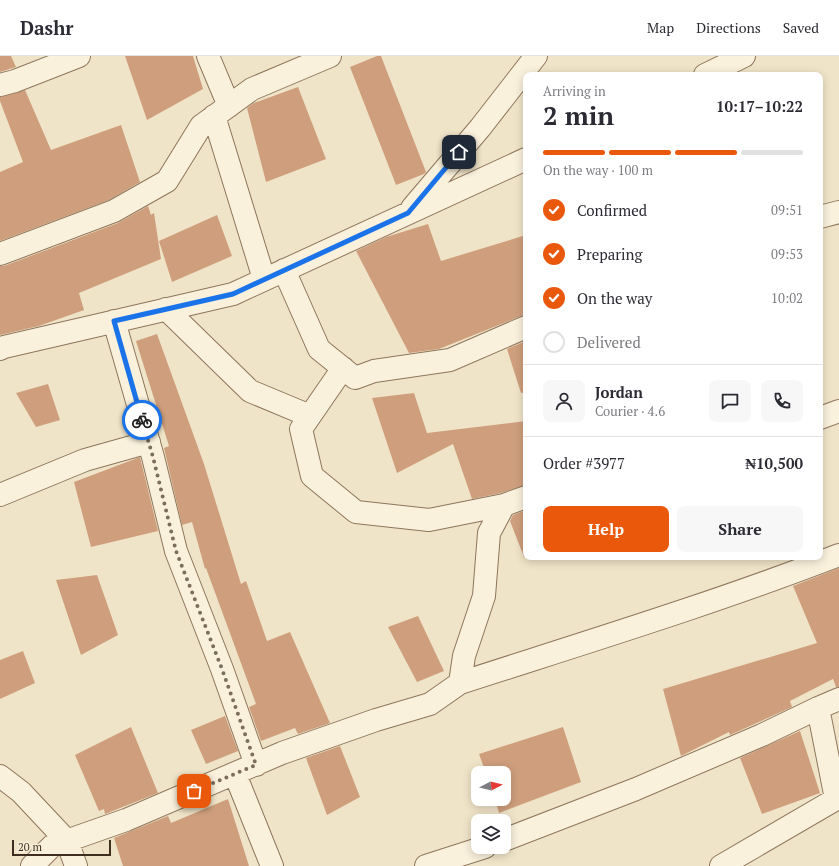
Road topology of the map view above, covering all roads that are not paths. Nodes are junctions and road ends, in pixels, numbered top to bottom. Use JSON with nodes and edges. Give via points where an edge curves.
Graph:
{"nodes":[{"id":1,"x":79,"y":56,"type":"edge"},
{"id":2,"x":208,"y":56,"type":"edge"},
{"id":3,"x":330,"y":56,"type":"edge"},
{"id":4,"x":536,"y":56,"type":"edge"},
{"id":5,"x":744,"y":56,"type":"edge"},
{"id":6,"x":524,"y":72,"type":"edge"},
{"id":7,"x":711,"y":72,"type":"edge"},
{"id":8,"x":523,"y":73,"type":"edge"},
{"id":9,"x":0,"y":85,"type":"edge"},
{"id":10,"x":222,"y":111,"type":"junction"},
{"id":11,"x":523,"y":160,"type":"edge"},
{"id":12,"x":839,"y":212,"type":"edge"},
{"id":13,"x":408,"y":213,"type":"junction"},
{"id":14,"x":823,"y":216,"type":"edge"},
{"id":15,"x":0,"y":254,"type":"edge"},
{"id":16,"x":284,"y":270,"type":"junction"},
{"id":17,"x":264,"y":279,"type":"junction"},
{"id":18,"x":166,"y":309,"type":"junction"},
{"id":19,"x":114,"y":321,"type":"junction"},
{"id":20,"x":523,"y":328,"type":"edge"},
{"id":21,"x":0,"y":349,"type":"edge"},
{"id":22,"x":343,"y":368,"type":"junction"},
{"id":23,"x":839,"y":411,"type":"edge"},
{"id":24,"x":310,"y":416,"type":"junction"},
{"id":25,"x":823,"y":417,"type":"edge"},
{"id":26,"x":148,"y":442,"type":"junction"},
{"id":27,"x":0,"y":495,"type":"edge"},
{"id":28,"x":523,"y":498,"type":"edge"},
{"id":29,"x":504,"y":505,"type":"junction"},
{"id":30,"x":839,"y":555,"type":"edge"},
{"id":31,"x":460,"y":682,"type":"junction"},
{"id":32,"x":839,"y":699,"type":"edge"},
{"id":33,"x":818,"y":708,"type":"junction"},
{"id":34,"x":256,"y":765,"type":"junction"},
{"id":35,"x":235,"y":774,"type":"junction"},
{"id":36,"x":0,"y":776,"type":"edge"},
{"id":37,"x":511,"y":838,"type":"edge"},
{"id":38,"x":67,"y":841,"type":"junction"},
{"id":39,"x":471,"y":852,"type":"edge"},
{"id":40,"x":32,"y":866,"type":"edge"},
{"id":41,"x":76,"y":866,"type":"edge"},
{"id":42,"x":272,"y":866,"type":"edge"},
{"id":43,"x":426,"y":866,"type":"edge"},
{"id":44,"x":721,"y":866,"type":"edge"}],
"edges":[{"from":1,"to":9,"type":"street"},
{"from":2,"to":10,"type":"street"},
{"from":3,"to":10,"type":"street","via":[[252,89]]},
{"from":4,"to":6,"type":"street"},
{"from":5,"to":7,"type":"street"},
{"from":8,"to":13,"type":"street"},
{"from":10,"to":15,"type":"street","via":[[201,126],[167,181],[114,211]]},
{"from":10,"to":17,"type":"street"},
{"from":11,"to":13,"type":"street"},
{"from":12,"to":14,"type":"street"},
{"from":13,"to":16,"type":"street"},
{"from":16,"to":17,"type":"street"},
{"from":16,"to":22,"type":"street","via":[[319,349]]},
{"from":17,"to":18,"type":"street","via":[[233,294]]},
{"from":18,"to":19,"type":"street"},
{"from":18,"to":24,"type":"street","via":[[250,391]]},
{"from":19,"to":21,"type":"street"},
{"from":19,"to":26,"type":"street"},
{"from":20,"to":22,"type":"street","via":[[450,360],[374,372],[355,378]]},
{"from":22,"to":24,"type":"street"},
{"from":23,"to":25,"type":"street"},
{"from":24,"to":29,"type":"street","via":[[301,429],[312,476],[356,512],[428,520]]},
{"from":26,"to":27,"type":"street","via":[[86,460]]},
{"from":26,"to":34,"type":"street","via":[[176,551]]},
{"from":28,"to":29,"type":"street"},
{"from":29,"to":31,"type":"street","via":[[489,533],[484,596],[464,656]]},
{"from":30,"to":31,"type":"street","via":[[674,615]]},
{"from":31,"to":34,"type":"street","via":[[430,704],[282,753]]},
{"from":32,"to":33,"type":"street"},
{"from":33,"to":37,"type":"street","via":[[636,789]]},
{"from":33,"to":44,"type":"street","via":[[836,799]]},
{"from":34,"to":35,"type":"street"},
{"from":35,"to":38,"type":"street","via":[[126,820]]},
{"from":35,"to":42,"type":"street"},
{"from":36,"to":38,"type":"street","via":[[21,792]]},
{"from":38,"to":40,"type":"street","via":[[52,846]]},
{"from":38,"to":41,"type":"street"},
{"from":39,"to":43,"type":"street"}]}
